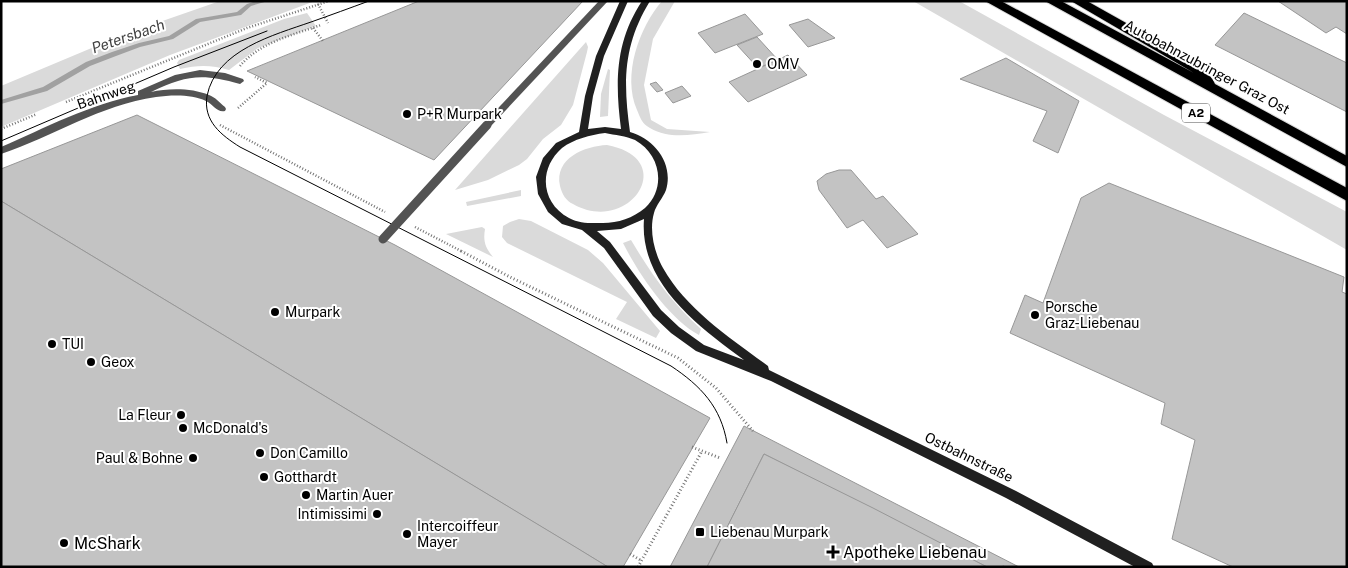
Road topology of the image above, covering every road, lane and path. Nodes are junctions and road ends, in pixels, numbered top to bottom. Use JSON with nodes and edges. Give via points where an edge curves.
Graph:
{"nodes":[{"id":1,"x":329,"y":1,"type":"edge"},
{"id":2,"x":604,"y":1,"type":"edge"},
{"id":3,"x":624,"y":1,"type":"edge"},
{"id":4,"x":646,"y":1,"type":"edge"},
{"id":5,"x":991,"y":1,"type":"edge"},
{"id":6,"x":1051,"y":1,"type":"edge"},
{"id":7,"x":1077,"y":1,"type":"edge"},
{"id":8,"x":318,"y":4,"type":"junction"},
{"id":9,"x":328,"y":23,"type":"dead end"},
{"id":10,"x":321,"y":25,"type":"dead end"},
{"id":11,"x":313,"y":28,"type":"junction"},
{"id":12,"x":323,"y":41,"type":"dead end"},
{"id":13,"x":172,"y":58,"type":"junction"},
{"id":14,"x":245,"y":71,"type":"dead end"},
{"id":15,"x":251,"y":75,"type":"dead end"},
{"id":16,"x":174,"y":77,"type":"junction"},
{"id":17,"x":240,"y":81,"type":"dead end"},
{"id":18,"x":1215,"y":90,"type":"junction"},
{"id":19,"x":127,"y":99,"type":"junction"},
{"id":20,"x":59,"y":104,"type":"dead end"},
{"id":21,"x":222,"y":109,"type":"dead end"},
{"id":22,"x":42,"y":112,"type":"dead end"},
{"id":23,"x":231,"y":114,"type":"dead end"},
{"id":24,"x":225,"y":119,"type":"dead end"},
{"id":25,"x":214,"y":122,"type":"dead end"},
{"id":26,"x":218,"y":124,"type":"junction"},
{"id":27,"x":1,"y":129,"type":"edge"},
{"id":28,"x":583,"y":134,"type":"junction"},
{"id":29,"x":626,"y":134,"type":"junction"},
{"id":30,"x":1,"y":151,"type":"edge"},
{"id":31,"x":1347,"y":162,"type":"edge"},
{"id":32,"x":1347,"y":195,"type":"edge"},
{"id":33,"x":649,"y":210,"type":"junction"},
{"id":34,"x":392,"y":215,"type":"dead end"},
{"id":35,"x":409,"y":224,"type":"dead end"},
{"id":36,"x":586,"y":228,"type":"junction"},
{"id":37,"x":383,"y":239,"type":"dead end"},
{"id":38,"x":775,"y":377,"type":"junction"},
{"id":39,"x":753,"y":431,"type":"dead end"},
{"id":40,"x":692,"y":447,"type":"dead end"},
{"id":41,"x":702,"y":451,"type":"junction"},
{"id":42,"x":720,"y":458,"type":"dead end"},
{"id":43,"x":630,"y":554,"type":"dead end"},
{"id":44,"x":642,"y":561,"type":"junction"},
{"id":45,"x":638,"y":567,"type":"edge"},
{"id":46,"x":1148,"y":567,"type":"edge"}],
"edges":[{"from":1,"to":8,"type":"path"},
{"from":2,"to":37,"type":"lane","bridge":true},
{"from":3,"to":28,"type":"main road","via":[[596,69]]},
{"from":4,"to":29,"type":"main road","via":[[630,28],[622,64]]},
{"from":5,"to":32,"type":"highway","number":"A2"},
{"from":6,"to":18,"type":"highway","name":"Autobahnzubringer Graz Ost","number":"A2"},
{"from":7,"to":18,"type":"highway","via":[[1197,68]]},
{"from":8,"to":9,"type":"path"},
{"from":8,"to":13,"type":"path"},
{"from":10,"to":11,"type":"path"},
{"from":11,"to":12,"type":"path"},
{"from":11,"to":14,"type":"path","via":[[255,52],[238,68]]},
{"from":13,"to":16,"type":"path"},
{"from":13,"to":20,"type":"path"},
{"from":15,"to":23,"type":"path","via":[[267,83]]},
{"from":16,"to":17,"type":"lane","via":[[200,72],[218,73]]},
{"from":16,"to":19,"type":"lane"},
{"from":18,"to":31,"type":"highway","name":"Autobahnzubringer Graz Ost","number":"A2"},
{"from":19,"to":21,"type":"lane","name":"Bahnweg","via":[[174,92],[207,98]]},
{"from":19,"to":30,"type":"lane","name":"Bahnweg"},
{"from":22,"to":27,"type":"path"},
{"from":24,"to":26,"type":"path"},
{"from":25,"to":26,"type":"path"},
{"from":26,"to":34,"type":"path"},
{"from":28,"to":29,"type":"main road","name":"Ostbahnstraße","via":[[605,130]]},
{"from":28,"to":36,"type":"main road","name":"Ostbahnstraße","via":[[564,142],[549,156],[541,173],[540,186],[543,198],[555,213]]},
{"from":29,"to":33,"type":"main road","name":"Ostbahnstraße","via":[[648,145],[662,164],[663,186]]},
{"from":33,"to":36,"type":"main road","name":"Ostbahnstraße","via":[[620,226]]},
{"from":33,"to":38,"type":"main road","name":"Ostbahnstraße","via":[[647,234],[651,253],[661,274],[713,331]]},
{"from":35,"to":39,"type":"path","via":[[678,358],[716,388]]},
{"from":36,"to":38,"type":"main road","name":"Ostbahnstraße","via":[[607,246],[657,313],[675,330],[700,348]]},
{"from":38,"to":46,"type":"main road","name":"Ostbahnstraße"},
{"from":40,"to":41,"type":"path"},
{"from":41,"to":42,"type":"path"},
{"from":41,"to":44,"type":"path"},
{"from":43,"to":44,"type":"path"},
{"from":44,"to":45,"type":"path"}]}
